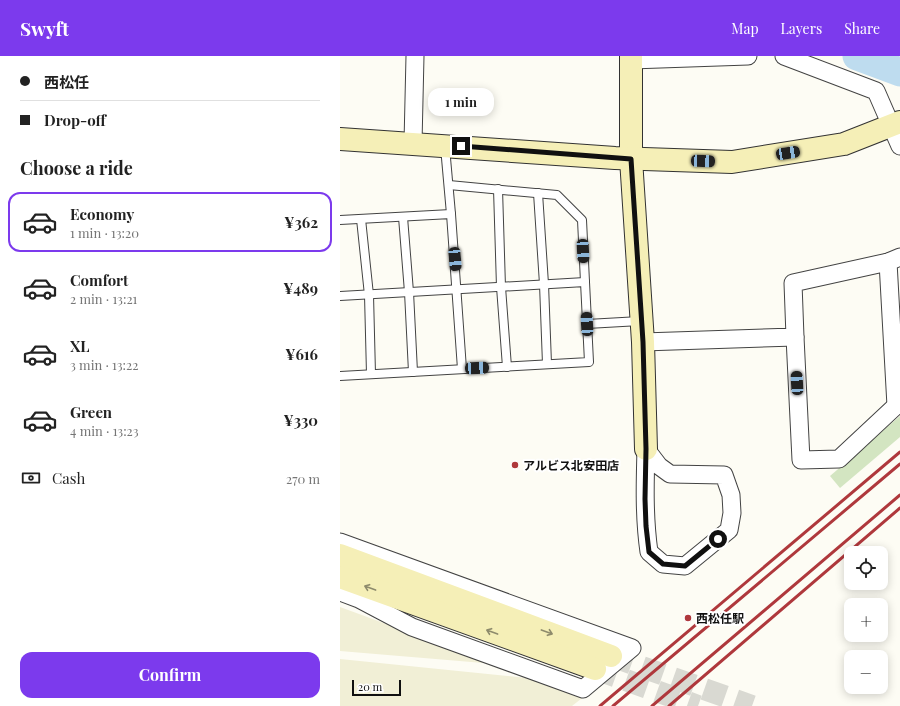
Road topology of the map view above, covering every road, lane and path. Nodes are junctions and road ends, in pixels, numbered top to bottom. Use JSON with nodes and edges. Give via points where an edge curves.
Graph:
{"nodes":[{"id":1,"x":416,"y":56,"type":"edge"},
{"id":2,"x":748,"y":56,"type":"edge"},
{"id":3,"x":784,"y":56,"type":"edge"},
{"id":4,"x":631,"y":58,"type":"edge"},
{"id":5,"x":896,"y":123,"type":"edge"},
{"id":6,"x":340,"y":139,"type":"edge"},
{"id":7,"x":413,"y":143,"type":"junction"},
{"id":8,"x":445,"y":145,"type":"junction"},
{"id":9,"x":900,"y":146,"type":"edge"},
{"id":10,"x":631,"y":159,"type":"junction"},
{"id":11,"x":449,"y":185,"type":"junction"},
{"id":12,"x":498,"y":190,"type":"junction"},
{"id":13,"x":538,"y":193,"type":"junction"},
{"id":14,"x":451,"y":214,"type":"junction"},
{"id":15,"x":403,"y":217,"type":"junction"},
{"id":16,"x":361,"y":219,"type":"junction"},
{"id":17,"x":340,"y":220,"type":"edge"},
{"id":18,"x":894,"y":260,"type":"edge"},
{"id":19,"x":585,"y":282,"type":"junction"},
{"id":20,"x":544,"y":284,"type":"junction"},
{"id":21,"x":502,"y":287,"type":"junction"},
{"id":22,"x":457,"y":289,"type":"junction"},
{"id":23,"x":410,"y":292,"type":"junction"},
{"id":24,"x":369,"y":294,"type":"junction"},
{"id":25,"x":340,"y":296,"type":"edge"},
{"id":26,"x":587,"y":324,"type":"junction"},
{"id":27,"x":642,"y":332,"type":"junction"},
{"id":28,"x":795,"y":337,"type":"junction"},
{"id":29,"x":547,"y":364,"type":"junction"},
{"id":30,"x":507,"y":366,"type":"junction"},
{"id":31,"x":462,"y":369,"type":"junction"},
{"id":32,"x":413,"y":372,"type":"junction"},
{"id":33,"x":371,"y":374,"type":"junction"},
{"id":34,"x":340,"y":376,"type":"edge"},
{"id":35,"x":898,"y":404,"type":"edge"},
{"id":36,"x":646,"y":449,"type":"junction"},
{"id":37,"x":340,"y":542,"type":"edge"},
{"id":38,"x":340,"y":555,"type":"edge"},
{"id":39,"x":340,"y":577,"type":"edge"},
{"id":40,"x":340,"y":592,"type":"edge"}],
"edges":[{"from":1,"to":7,"type":"street"},
{"from":2,"to":4,"type":"street"},
{"from":3,"to":5,"type":"street","via":[[876,91]]},
{"from":4,"to":10,"type":"street"},
{"from":5,"to":9,"type":"street"},
{"from":5,"to":10,"type":"street","via":[[844,144],[732,162]]},
{"from":6,"to":7,"type":"street"},
{"from":7,"to":8,"type":"street"},
{"from":8,"to":10,"type":"street"},
{"from":8,"to":11,"type":"lane"},
{"from":10,"to":27,"type":"street"},
{"from":11,"to":12,"type":"lane"},
{"from":11,"to":14,"type":"lane"},
{"from":12,"to":13,"type":"lane"},
{"from":12,"to":21,"type":"lane"},
{"from":13,"to":19,"type":"lane","via":[[557,195],[582,220]]},
{"from":13,"to":20,"type":"lane"},
{"from":14,"to":15,"type":"lane"},
{"from":14,"to":22,"type":"lane"},
{"from":15,"to":16,"type":"lane"},
{"from":15,"to":23,"type":"lane"},
{"from":16,"to":17,"type":"lane"},
{"from":16,"to":24,"type":"lane"},
{"from":18,"to":28,"type":"street","via":[[793,283]]},
{"from":18,"to":35,"type":"street"},
{"from":19,"to":20,"type":"lane"},
{"from":19,"to":26,"type":"lane"},
{"from":20,"to":21,"type":"lane"},
{"from":20,"to":29,"type":"lane"},
{"from":21,"to":22,"type":"lane"},
{"from":21,"to":30,"type":"lane"},
{"from":22,"to":23,"type":"lane"},
{"from":22,"to":31,"type":"lane"},
{"from":23,"to":24,"type":"lane"},
{"from":23,"to":32,"type":"lane"},
{"from":24,"to":25,"type":"lane"},
{"from":24,"to":33,"type":"lane"},
{"from":26,"to":27,"type":"lane"},
{"from":26,"to":29,"type":"lane","via":[[589,362]]},
{"from":27,"to":28,"type":"street"},
{"from":27,"to":36,"type":"street"},
{"from":28,"to":35,"type":"street","via":[[801,460],[839,459]]},
{"from":29,"to":30,"type":"lane"},
{"from":30,"to":31,"type":"lane"},
{"from":31,"to":32,"type":"lane"},
{"from":32,"to":33,"type":"lane"},
{"from":33,"to":34,"type":"lane"},
{"from":36,"to":36,"type":"street","via":[[659,466],[670,474],[724,475],[731,495],[732,513],[729,530],[685,566],[663,564],[649,552],[645,499]]},
{"from":37,"to":40,"type":"street","via":[[632,648],[583,689],[412,627],[359,599]]},
{"from":38,"to":39,"type":"street","one_way":true,"via":[[603,662]]}]}
